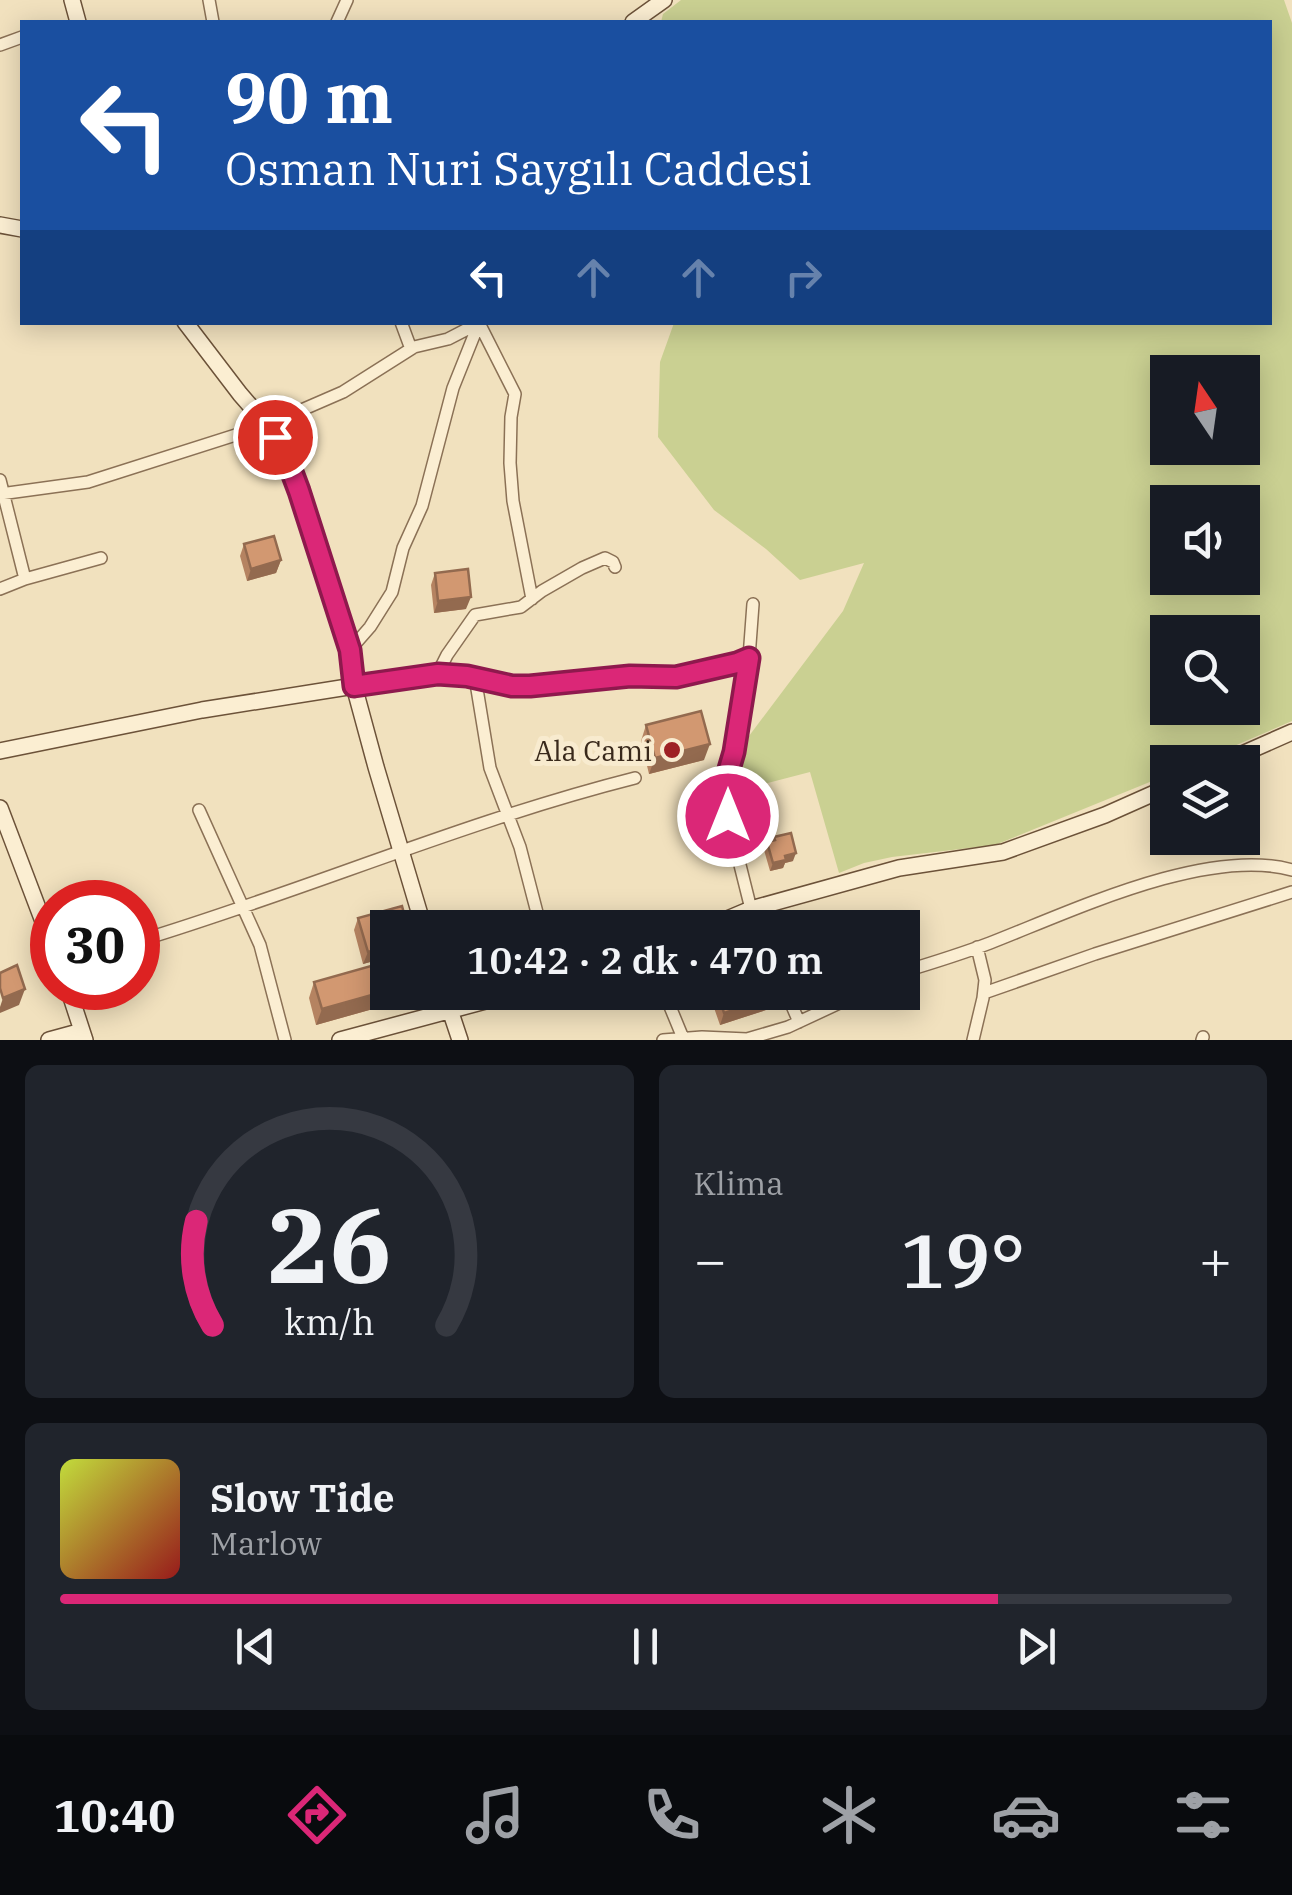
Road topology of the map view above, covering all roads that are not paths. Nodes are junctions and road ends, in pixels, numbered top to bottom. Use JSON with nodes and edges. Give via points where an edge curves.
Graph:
{"nodes":[{"id":1,"x":664,"y":0,"type":"edge"},
{"id":2,"x":637,"y":20,"type":"edge"},
{"id":3,"x":191,"y":325,"type":"edge"},
{"id":4,"x":402,"y":325,"type":"edge"},
{"id":5,"x":475,"y":325,"type":"edge"},
{"id":6,"x":478,"y":325,"type":"edge"},
{"id":7,"x":480,"y":325,"type":"edge"},
{"id":8,"x":412,"y":349,"type":"junction"},
{"id":9,"x":267,"y":425,"type":"junction"},
{"id":10,"x":0,"y":480,"type":"edge"},
{"id":11,"x":2,"y":494,"type":"edge"},
{"id":12,"x":100,"y":558,"type":"dead end"},
{"id":13,"x":614,"y":567,"type":"dead end"},
{"id":14,"x":25,"y":579,"type":"junction"},
{"id":15,"x":0,"y":589,"type":"edge"},
{"id":16,"x":532,"y":599,"type":"junction"},
{"id":17,"x":752,"y":604,"type":"dead end"},
{"id":18,"x":350,"y":650,"type":"junction"},
{"id":19,"x":749,"y":658,"type":"junction"},
{"id":20,"x":438,"y":674,"type":"junction"},
{"id":21,"x":474,"y":678,"type":"junction"},
{"id":22,"x":354,"y":686,"type":"junction"},
{"id":23,"x":1292,"y":732,"type":"edge"},
{"id":24,"x":1260,"y":746,"type":"edge"},
{"id":25,"x":0,"y":751,"type":"edge"},
{"id":26,"x":634,"y":778,"type":"dead end"},
{"id":27,"x":1150,"y":796,"type":"edge"},
{"id":28,"x":0,"y":808,"type":"edge"},
{"id":29,"x":199,"y":810,"type":"dead end"},
{"id":30,"x":508,"y":816,"type":"junction"},
{"id":31,"x":8,"y":849,"type":"edge"},
{"id":32,"x":401,"y":851,"type":"junction"},
{"id":33,"x":1292,"y":870,"type":"edge"},
{"id":34,"x":1292,"y":892,"type":"edge"},
{"id":35,"x":30,"y":897,"type":"edge"},
{"id":36,"x":244,"y":906,"type":"junction"},
{"id":37,"x":751,"y":909,"type":"joint"},
{"id":38,"x":419,"y":910,"type":"edge"},
{"id":39,"x":536,"y":910,"type":"edge"},
{"id":40,"x":160,"y":934,"type":"edge"},
{"id":41,"x":977,"y":947,"type":"junction"},
{"id":42,"x":920,"y":966,"type":"edge"},
{"id":43,"x":984,"y":993,"type":"junction"},
{"id":44,"x":75,"y":1010,"type":"edge"},
{"id":45,"x":449,"y":1010,"type":"joint"},
{"id":46,"x":671,"y":1010,"type":"edge"},
{"id":47,"x":793,"y":1010,"type":"edge"},
{"id":48,"x":824,"y":1010,"type":"edge"},
{"id":49,"x":798,"y":1022,"type":"junction"},
{"id":50,"x":84,"y":1036,"type":"edge"},
{"id":51,"x":683,"y":1038,"type":"edge"},
{"id":52,"x":708,"y":1039,"type":"edge"},
{"id":53,"x":49,"y":1040,"type":"edge"},
{"id":54,"x":284,"y":1040,"type":"edge"},
{"id":55,"x":340,"y":1040,"type":"edge"},
{"id":56,"x":460,"y":1040,"type":"edge"},
{"id":57,"x":663,"y":1040,"type":"edge"},
{"id":58,"x":973,"y":1040,"type":"edge"}],
"edges":[{"from":1,"to":2,"type":"street"},
{"from":3,"to":9,"type":"street"},
{"from":4,"to":8,"type":"street"},
{"from":5,"to":8,"type":"street"},
{"from":6,"to":18,"type":"street","via":[[392,592]]},
{"from":7,"to":16,"type":"street","via":[[515,394],[513,501]]},
{"from":8,"to":9,"type":"street","via":[[343,392]]},
{"from":9,"to":11,"type":"street","via":[[88,482]]},
{"from":9,"to":18,"type":"street","via":[[290,467]]},
{"from":10,"to":11,"type":"street"},
{"from":11,"to":14,"type":"street"},
{"from":12,"to":14,"type":"street"},
{"from":13,"to":16,"type":"street","via":[[606,558]]},
{"from":14,"to":15,"type":"street"},
{"from":16,"to":20,"type":"street","via":[[521,608],[475,615]]},
{"from":17,"to":19,"type":"street"},
{"from":18,"to":22,"type":"street"},
{"from":19,"to":21,"type":"street","via":[[676,677],[530,686]]},
{"from":19,"to":37,"type":"street","via":[[722,793]]},
{"from":20,"to":21,"type":"street"},
{"from":20,"to":22,"type":"street"},
{"from":21,"to":30,"type":"street","via":[[490,768]]},
{"from":22,"to":25,"type":"street"},
{"from":22,"to":32,"type":"street"},
{"from":23,"to":24,"type":"street"},
{"from":26,"to":30,"type":"street"},
{"from":27,"to":37,"type":"street","via":[[1003,852],[898,868]]},
{"from":28,"to":31,"type":"street"},
{"from":29,"to":36,"type":"street"},
{"from":30,"to":32,"type":"street"},
{"from":30,"to":39,"type":"street"},
{"from":31,"to":35,"type":"street"},
{"from":32,"to":36,"type":"street"},
{"from":32,"to":38,"type":"street"},
{"from":33,"to":41,"type":"street","via":[[1201,870],[1144,884]]},
{"from":34,"to":43,"type":"street"},
{"from":36,"to":40,"type":"street"},
{"from":36,"to":54,"type":"street"},
{"from":41,"to":42,"type":"street"},
{"from":41,"to":43,"type":"street"},
{"from":43,"to":58,"type":"street"},
{"from":44,"to":50,"type":"street"},
{"from":45,"to":55,"type":"street"},
{"from":45,"to":56,"type":"street"},
{"from":46,"to":51,"type":"street"},
{"from":47,"to":49,"type":"street"},
{"from":48,"to":49,"type":"street"},
{"from":49,"to":52,"type":"street","via":[[746,1039]]},
{"from":50,"to":53,"type":"street"},
{"from":51,"to":52,"type":"street"},
{"from":51,"to":57,"type":"street"}]}
